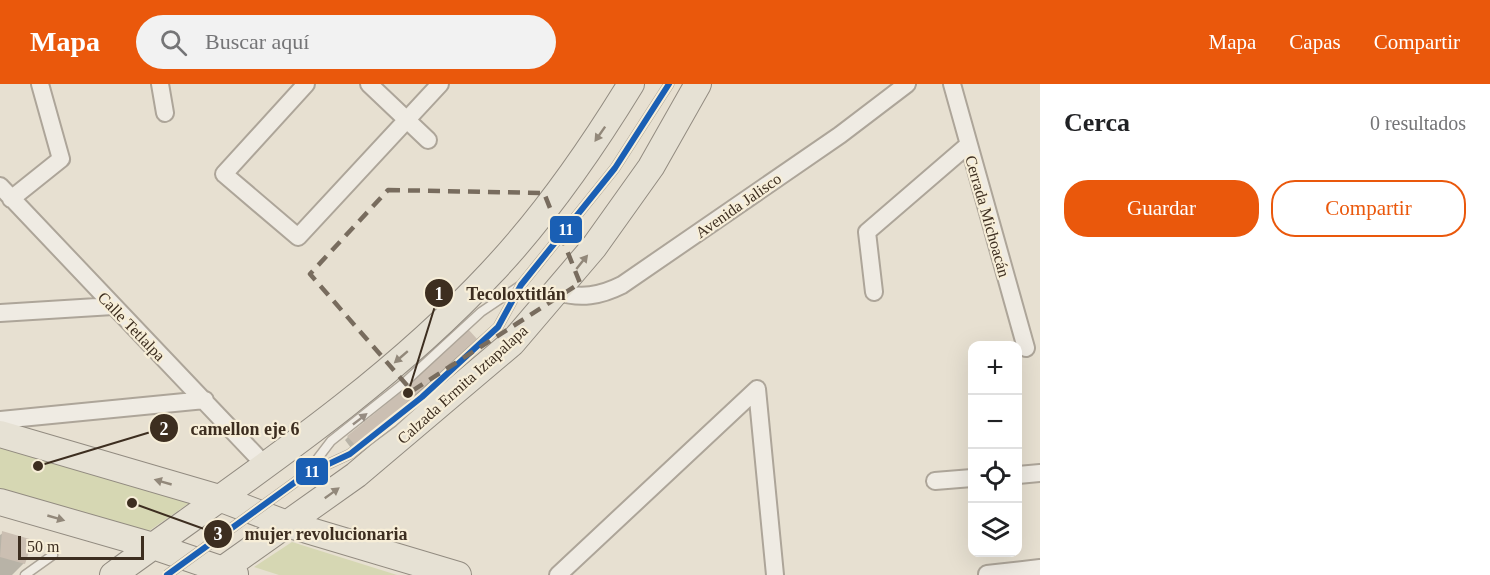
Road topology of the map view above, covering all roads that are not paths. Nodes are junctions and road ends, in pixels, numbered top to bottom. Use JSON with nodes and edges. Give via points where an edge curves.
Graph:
{"nodes":[{"id":1,"x":40,"y":84,"type":"edge"},
{"id":2,"x":160,"y":84,"type":"edge"},
{"id":3,"x":306,"y":84,"type":"edge"},
{"id":4,"x":369,"y":84,"type":"edge"},
{"id":5,"x":440,"y":84,"type":"edge"},
{"id":6,"x":631,"y":84,"type":"edge"},
{"id":7,"x":669,"y":84,"type":"edge"},
{"id":8,"x":698,"y":84,"type":"edge"},
{"id":9,"x":908,"y":84,"type":"edge"},
{"id":10,"x":952,"y":84,"type":"edge"},
{"id":11,"x":165,"y":113,"type":"dead end"},
{"id":12,"x":407,"y":120,"type":"junction"},
{"id":13,"x":428,"y":140,"type":"dead end"},
{"id":14,"x":968,"y":145,"type":"junction"},
{"id":15,"x":6,"y":193,"type":"edge"},
{"id":16,"x":521,"y":285,"type":"junction"},
{"id":17,"x":557,"y":292,"type":"junction"},
{"id":18,"x":874,"y":292,"type":"dead end"},
{"id":19,"x":113,"y":306,"type":"junction"},
{"id":20,"x":0,"y":313,"type":"edge"},
{"id":21,"x":1026,"y":348,"type":"dead end"},
{"id":22,"x":205,"y":400,"type":"junction"},
{"id":23,"x":0,"y":420,"type":"edge"},
{"id":24,"x":0,"y":434,"type":"edge"},
{"id":25,"x":265,"y":465,"type":"junction"},
{"id":26,"x":1040,"y":474,"type":"edge"},
{"id":27,"x":1022,"y":475,"type":"edge"},
{"id":28,"x":305,"y":476,"type":"junction"},
{"id":29,"x":968,"y":478,"type":"edge"},
{"id":30,"x":936,"y":481,"type":"dead end"},
{"id":31,"x":219,"y":498,"type":"junction"},
{"id":32,"x":0,"y":502,"type":"edge"},
{"id":33,"x":288,"y":524,"type":"junction"},
{"id":34,"x":153,"y":546,"type":"junction"},
{"id":35,"x":53,"y":555,"type":"dead end"},
{"id":36,"x":1040,"y":568,"type":"edge"},
{"id":37,"x":225,"y":573,"type":"edge"},
{"id":38,"x":987,"y":574,"type":"edge"},
{"id":39,"x":25,"y":575,"type":"edge"},
{"id":40,"x":113,"y":575,"type":"edge"},
{"id":41,"x":167,"y":575,"type":"edge"},
{"id":42,"x":458,"y":575,"type":"edge"},
{"id":43,"x":558,"y":575,"type":"edge"},
{"id":44,"x":775,"y":575,"type":"edge"}],
"edges":[{"from":1,"to":15,"type":"street","via":[[61,159]]},
{"from":2,"to":11,"type":"street"},
{"from":3,"to":12,"type":"street","via":[[224,174],[298,237]]},
{"from":4,"to":12,"type":"street"},
{"from":5,"to":12,"type":"street"},
{"from":6,"to":25,"type":"main road","one_way":true,"via":[[541,216],[490,274],[362,391]]},
{"from":7,"to":16,"type":"lane","via":[[615,168]]},
{"from":17,"to":8,"type":"main road","name":"Calzada Ermita Iztapalapa","one_way":true,"via":[[651,168]]},
{"from":9,"to":17,"type":"street","name":"Avenida Jalisco","via":[[622,285],[609,292],[577,298]]},
{"from":10,"to":14,"type":"street","name":"Cerrada Michoacán"},
{"from":12,"to":13,"type":"street"},
{"from":14,"to":18,"type":"street","via":[[867,232]]},
{"from":14,"to":21,"type":"street","name":"Cerrada Michoacán"},
{"from":15,"to":19,"type":"street","name":"Calle Tetlalpa"},
{"from":28,"to":16,"type":"lane","one_way":true,"bridge":true,"via":[[331,441],[404,383],[481,312]]},
{"from":16,"to":28,"type":"lane","bridge":true,"via":[[498,327],[422,397],[350,454]]},
{"from":33,"to":17,"type":"main road","name":"Calzada Ermita Iztapalapa","one_way":true,"via":[[356,475],[459,391],[512,344]]},
{"from":19,"to":20,"type":"street"},
{"from":19,"to":22,"type":"street","name":"Calle Tetlalpa"},
{"from":22,"to":23,"type":"street"},
{"from":22,"to":25,"type":"street","name":"Calle Tetlalpa"},
{"from":31,"to":24,"type":"main road","one_way":true},
{"from":25,"to":31,"type":"main road"},
{"from":26,"to":27,"type":"street"},
{"from":28,"to":41,"type":"lane","bridge":true},
{"from":29,"to":30,"type":"street"},
{"from":31,"to":33,"type":"main road"},
{"from":31,"to":34,"type":"main road"},
{"from":32,"to":34,"type":"main road","one_way":true},
{"from":33,"to":37,"type":"main road","name":"Calzada Ermita Iztapalapa"},
{"from":33,"to":42,"type":"main road"},
{"from":34,"to":37,"type":"main road"},
{"from":34,"to":40,"type":"main road"},
{"from":35,"to":39,"type":"lane"},
{"from":36,"to":38,"type":"street"},
{"from":43,"to":44,"type":"street","via":[[758,389]]}]}
